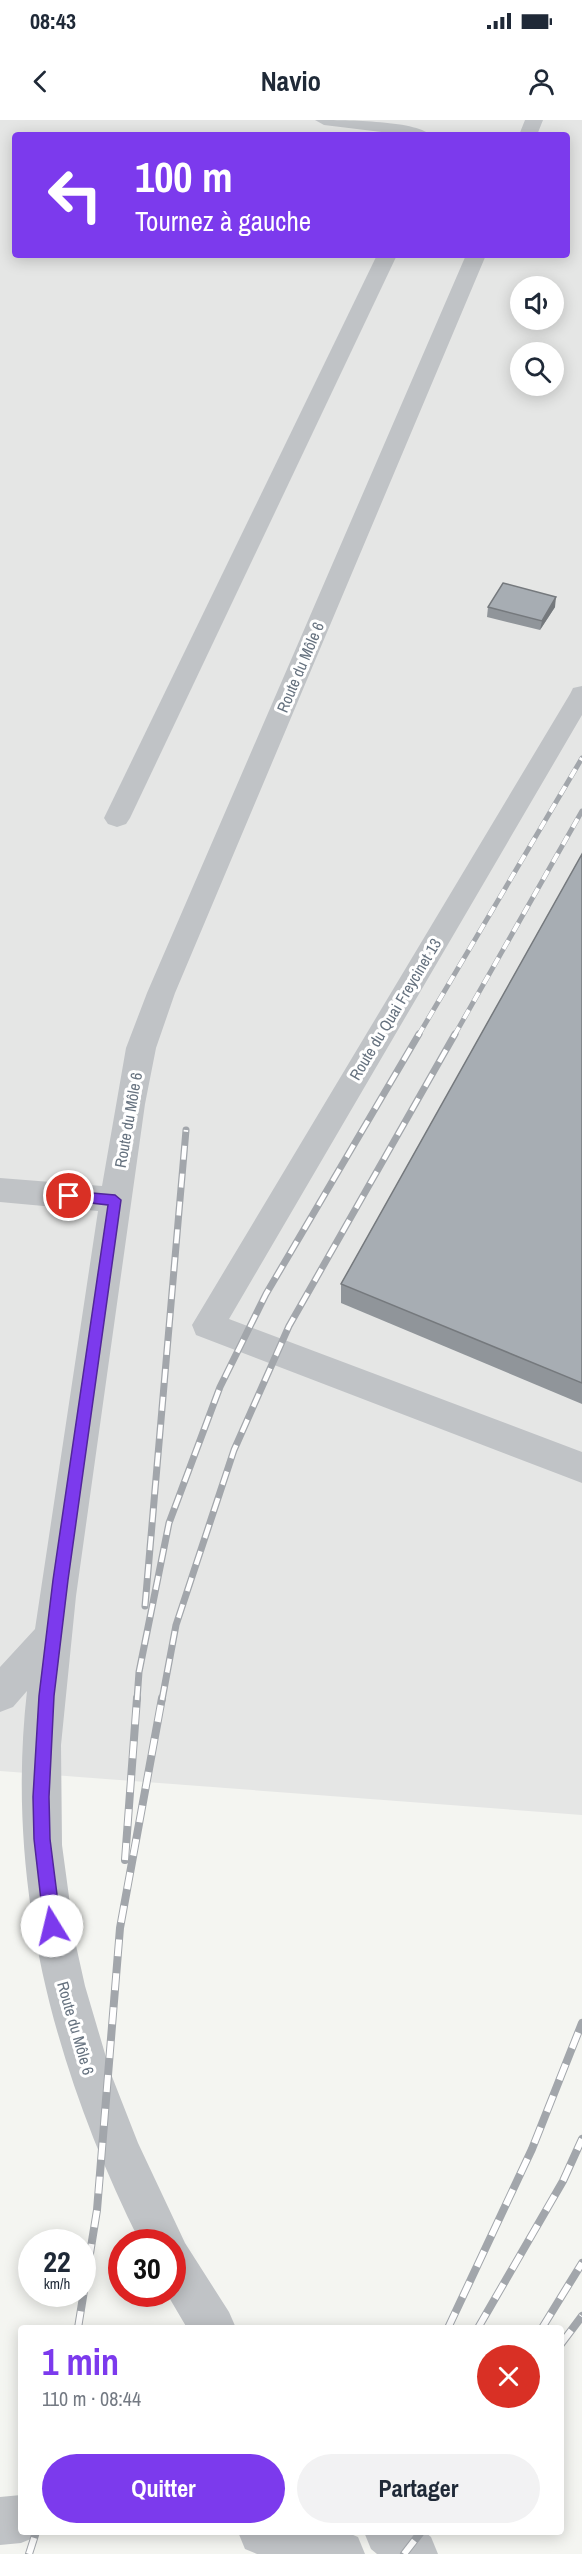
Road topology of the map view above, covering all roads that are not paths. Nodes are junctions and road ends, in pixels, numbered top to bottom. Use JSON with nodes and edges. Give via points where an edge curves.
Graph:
{"nodes":[{"id":1,"x":324,"y":120,"type":"edge"},
{"id":2,"x":414,"y":132,"type":"edge"},
{"id":3,"x":386,"y":258,"type":"edge"},
{"id":4,"x":475,"y":258,"type":"edge"},
{"id":5,"x":582,"y":694,"type":"edge"},
{"id":6,"x":117,"y":818,"type":"dead end"},
{"id":7,"x":0,"y":1190,"type":"edge"},
{"id":8,"x":115,"y":1200,"type":"junction"},
{"id":9,"x":582,"y":1468,"type":"edge"},
{"id":10,"x":53,"y":1636,"type":"junction"},
{"id":11,"x":0,"y":1694,"type":"edge"},
{"id":12,"x":156,"y":2229,"type":"edge"},
{"id":13,"x":186,"y":2283,"type":"edge"},
{"id":14,"x":211,"y":2325,"type":"edge"},
{"id":15,"x":18,"y":2519,"type":"edge"},
{"id":16,"x":0,"y":2521,"type":"edge"},
{"id":17,"x":273,"y":2535,"type":"edge"},
{"id":18,"x":392,"y":2535,"type":"edge"},
{"id":19,"x":341,"y":2554,"type":"edge"},
{"id":20,"x":414,"y":2554,"type":"edge"}],
"edges":[{"from":1,"to":2,"type":"street"},
{"from":3,"to":6,"type":"street"},
{"from":4,"to":8,"type":"street","name":"Route du Môle 6","via":[[161,993],[134,1076]]},
{"from":5,"to":9,"type":"street","name":"Route du Quai Freycinet 13","via":[[208,1325]]},
{"from":7,"to":8,"type":"street"},
{"from":8,"to":10,"type":"street","name":"Route du Môle 6"},
{"from":10,"to":11,"type":"street"},
{"from":10,"to":12,"type":"street","name":"Route du Môle 6","via":[[41,1797],[46,1882],[55,1942],[68,2006],[105,2124]]},
{"from":13,"to":14,"type":"street"},
{"from":15,"to":16,"type":"street"},
{"from":17,"to":19,"type":"street"},
{"from":18,"to":20,"type":"street"}]}
